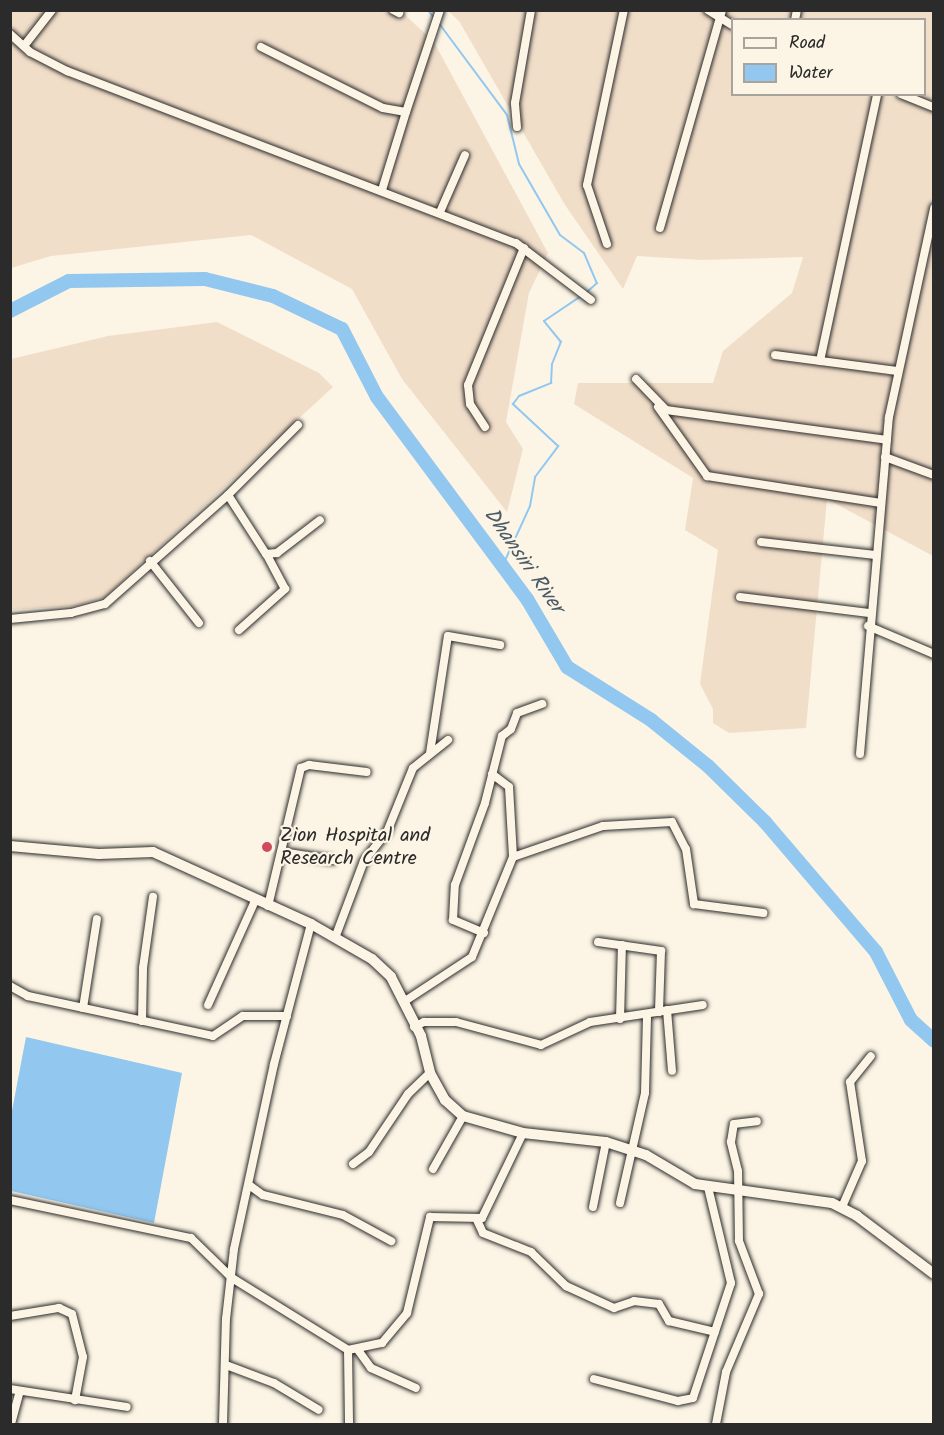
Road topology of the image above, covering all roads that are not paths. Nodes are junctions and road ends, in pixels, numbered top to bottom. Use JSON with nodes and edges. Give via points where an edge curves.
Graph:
{"nodes":[{"id":1,"x":52,"y":10,"type":"edge"},
{"id":2,"x":440,"y":10,"type":"edge"},
{"id":3,"x":531,"y":10,"type":"edge"},
{"id":4,"x":624,"y":10,"type":"edge"},
{"id":5,"x":708,"y":10,"type":"edge"},
{"id":6,"x":720,"y":14,"type":"edge"},
{"id":7,"x":10,"y":34,"type":"edge"},
{"id":8,"x":24,"y":46,"type":"junction"},
{"id":9,"x":261,"y":47,"type":"dead end"},
{"id":10,"x":877,"y":96,"type":"edge"},
{"id":11,"x":906,"y":96,"type":"edge"},
{"id":12,"x":933,"y":107,"type":"edge"},
{"id":13,"x":406,"y":112,"type":"junction"},
{"id":14,"x":517,"y":127,"type":"dead end"},
{"id":15,"x":465,"y":155,"type":"dead end"},
{"id":16,"x":382,"y":190,"type":"junction"},
{"id":17,"x":933,"y":208,"type":"edge"},
{"id":18,"x":440,"y":212,"type":"junction"},
{"id":19,"x":660,"y":228,"type":"dead end"},
{"id":20,"x":607,"y":244,"type":"dead end"},
{"id":21,"x":524,"y":248,"type":"junction"},
{"id":22,"x":591,"y":300,"type":"dead end"},
{"id":23,"x":775,"y":356,"type":"dead end"},
{"id":24,"x":820,"y":361,"type":"junction"},
{"id":25,"x":897,"y":371,"type":"junction"},
{"id":26,"x":636,"y":379,"type":"dead end"},
{"id":27,"x":657,"y":405,"type":"junction"},
{"id":28,"x":298,"y":425,"type":"dead end"},
{"id":29,"x":485,"y":427,"type":"dead end"},
{"id":30,"x":886,"y":440,"type":"junction"},
{"id":31,"x":885,"y":457,"type":"junction"},
{"id":32,"x":933,"y":475,"type":"edge"},
{"id":33,"x":228,"y":495,"type":"junction"},
{"id":34,"x":881,"y":503,"type":"junction"},
{"id":35,"x":320,"y":520,"type":"dead end"},
{"id":36,"x":761,"y":542,"type":"dead end"},
{"id":37,"x":266,"y":554,"type":"junction"},
{"id":38,"x":875,"y":555,"type":"junction"},
{"id":39,"x":150,"y":561,"type":"junction"},
{"id":40,"x":740,"y":597,"type":"dead end"},
{"id":41,"x":869,"y":613,"type":"junction"},
{"id":42,"x":10,"y":619,"type":"edge"},
{"id":43,"x":199,"y":623,"type":"dead end"},
{"id":44,"x":868,"y":626,"type":"junction"},
{"id":45,"x":239,"y":630,"type":"dead end"},
{"id":46,"x":500,"y":645,"type":"dead end"},
{"id":47,"x":933,"y":654,"type":"edge"},
{"id":48,"x":542,"y":704,"type":"dead end"},
{"id":49,"x":448,"y":740,"type":"dead end"},
{"id":50,"x":430,"y":753,"type":"junction"},
{"id":51,"x":860,"y":754,"type":"dead end"},
{"id":52,"x":367,"y":772,"type":"dead end"},
{"id":53,"x":492,"y":774,"type":"junction"},
{"id":54,"x":10,"y":846,"type":"edge"},
{"id":55,"x":282,"y":852,"type":"junction"},
{"id":56,"x":513,"y":857,"type":"junction"},
{"id":57,"x":332,"y":860,"type":"dead end"},
{"id":58,"x":153,"y":897,"type":"dead end"},
{"id":59,"x":255,"y":901,"type":"junction"},
{"id":60,"x":268,"y":906,"type":"junction"},
{"id":61,"x":763,"y":913,"type":"dead end"},
{"id":62,"x":97,"y":919,"type":"dead end"},
{"id":63,"x":311,"y":924,"type":"junction"},
{"id":64,"x":484,"y":933,"type":"junction"},
{"id":65,"x":335,"y":938,"type":"junction"},
{"id":66,"x":598,"y":942,"type":"dead end"},
{"id":67,"x":622,"y":945,"type":"junction"},
{"id":68,"x":10,"y":986,"type":"edge"},
{"id":69,"x":405,"y":1001,"type":"junction"},
{"id":70,"x":208,"y":1005,"type":"dead end"},
{"id":71,"x":703,"y":1005,"type":"dead end"},
{"id":72,"x":83,"y":1008,"type":"junction"},
{"id":73,"x":663,"y":1011,"type":"junction"},
{"id":74,"x":647,"y":1015,"type":"junction"},
{"id":75,"x":287,"y":1016,"type":"junction"},
{"id":76,"x":620,"y":1019,"type":"junction"},
{"id":77,"x":142,"y":1021,"type":"junction"},
{"id":78,"x":414,"y":1027,"type":"junction"},
{"id":79,"x":871,"y":1056,"type":"dead end"},
{"id":80,"x":672,"y":1071,"type":"dead end"},
{"id":81,"x":430,"y":1073,"type":"junction"},
{"id":82,"x":463,"y":1116,"type":"junction"},
{"id":83,"x":757,"y":1121,"type":"dead end"},
{"id":84,"x":523,"y":1133,"type":"junction"},
{"id":85,"x":606,"y":1142,"type":"junction"},
{"id":86,"x":630,"y":1150,"type":"junction"},
{"id":87,"x":353,"y":1164,"type":"dead end"},
{"id":88,"x":433,"y":1169,"type":"dead end"},
{"id":89,"x":249,"y":1185,"type":"junction"},
{"id":90,"x":711,"y":1187,"type":"junction"},
{"id":91,"x":737,"y":1189,"type":"junction"},
{"id":92,"x":10,"y":1200,"type":"edge"},
{"id":93,"x":620,"y":1203,"type":"dead end"},
{"id":94,"x":593,"y":1207,"type":"dead end"},
{"id":95,"x":842,"y":1207,"type":"junction"},
{"id":96,"x":477,"y":1220,"type":"junction"},
{"id":97,"x":391,"y":1241,"type":"dead end"},
{"id":98,"x":933,"y":1274,"type":"edge"},
{"id":99,"x":232,"y":1278,"type":"junction"},
{"id":100,"x":10,"y":1316,"type":"edge"},
{"id":101,"x":715,"y":1332,"type":"junction"},
{"id":102,"x":348,"y":1350,"type":"junction"},
{"id":103,"x":358,"y":1350,"type":"junction"},
{"id":104,"x":226,"y":1365,"type":"junction"},
{"id":105,"x":594,"y":1379,"type":"dead end"},
{"id":106,"x":416,"y":1388,"type":"dead end"},
{"id":107,"x":15,"y":1390,"type":"edge"},
{"id":108,"x":75,"y":1400,"type":"junction"},
{"id":109,"x":126,"y":1407,"type":"dead end"},
{"id":110,"x":318,"y":1410,"type":"dead end"},
{"id":111,"x":11,"y":1425,"type":"edge"},
{"id":112,"x":223,"y":1425,"type":"edge"},
{"id":113,"x":349,"y":1425,"type":"edge"},
{"id":114,"x":716,"y":1425,"type":"edge"}],
"edges":[{"from":1,"to":8,"type":"street"},
{"from":2,"to":13,"type":"street"},
{"from":3,"to":14,"type":"street","via":[[515,103]]},
{"from":4,"to":20,"type":"street","via":[[587,185]]},
{"from":5,"to":6,"type":"street"},
{"from":6,"to":19,"type":"street"},
{"from":7,"to":8,"type":"street"},
{"from":8,"to":16,"type":"street","via":[[67,71]]},
{"from":9,"to":13,"type":"street","via":[[383,108]]},
{"from":10,"to":24,"type":"street"},
{"from":11,"to":12,"type":"street"},
{"from":13,"to":16,"type":"street"},
{"from":15,"to":18,"type":"street"},
{"from":16,"to":18,"type":"street"},
{"from":17,"to":25,"type":"street"},
{"from":18,"to":21,"type":"street"},
{"from":21,"to":22,"type":"street"},
{"from":21,"to":29,"type":"street","via":[[468,385],[470,404]]},
{"from":23,"to":24,"type":"street"},
{"from":24,"to":25,"type":"street"},
{"from":25,"to":30,"type":"street"},
{"from":26,"to":27,"type":"street"},
{"from":27,"to":30,"type":"street"},
{"from":27,"to":34,"type":"street","via":[[707,476]]},
{"from":28,"to":33,"type":"street"},
{"from":30,"to":31,"type":"street"},
{"from":31,"to":32,"type":"street"},
{"from":31,"to":34,"type":"street"},
{"from":33,"to":37,"type":"street"},
{"from":33,"to":39,"type":"street"},
{"from":34,"to":38,"type":"street"},
{"from":35,"to":37,"type":"street","via":[[277,553]]},
{"from":36,"to":38,"type":"street"},
{"from":37,"to":45,"type":"street","via":[[285,589]]},
{"from":38,"to":41,"type":"street"},
{"from":39,"to":42,"type":"street","via":[[99,609]]},
{"from":39,"to":43,"type":"street"},
{"from":40,"to":41,"type":"street"},
{"from":41,"to":44,"type":"street"},
{"from":44,"to":47,"type":"street"},
{"from":44,"to":51,"type":"street"},
{"from":46,"to":50,"type":"street","via":[[448,636]]},
{"from":48,"to":53,"type":"street","via":[[517,712],[498,747]]},
{"from":49,"to":50,"type":"street"},
{"from":50,"to":65,"type":"street","via":[[413,768],[387,832],[364,861]]},
{"from":52,"to":55,"type":"street","via":[[309,765],[301,768]]},
{"from":53,"to":56,"type":"street","via":[[509,787]]},
{"from":53,"to":64,"type":"street","via":[[455,885],[451,912],[456,922]]},
{"from":54,"to":59,"type":"street","via":[[99,854],[153,852]]},
{"from":55,"to":57,"type":"street"},
{"from":55,"to":60,"type":"street"},
{"from":56,"to":61,"type":"street","via":[[603,826],[672,822],[686,849],[694,904]]},
{"from":56,"to":64,"type":"street"},
{"from":58,"to":77,"type":"street","via":[[143,968]]},
{"from":59,"to":60,"type":"street"},
{"from":59,"to":70,"type":"street"},
{"from":60,"to":63,"type":"street"},
{"from":62,"to":72,"type":"street"},
{"from":63,"to":65,"type":"street"},
{"from":63,"to":75,"type":"street"},
{"from":64,"to":69,"type":"street","via":[[465,965]]},
{"from":65,"to":69,"type":"street","via":[[372,959],[391,977]]},
{"from":66,"to":67,"type":"street"},
{"from":67,"to":73,"type":"street","via":[[661,951]]},
{"from":67,"to":76,"type":"street"},
{"from":68,"to":72,"type":"street","via":[[28,996]]},
{"from":69,"to":78,"type":"street"},
{"from":71,"to":73,"type":"street"},
{"from":72,"to":77,"type":"street"},
{"from":73,"to":74,"type":"street"},
{"from":73,"to":80,"type":"street"},
{"from":74,"to":76,"type":"street"},
{"from":74,"to":86,"type":"street","via":[[648,1076]]},
{"from":75,"to":77,"type":"street","via":[[243,1016],[213,1036]]},
{"from":75,"to":89,"type":"street"},
{"from":76,"to":78,"type":"street","via":[[579,1024],[541,1045],[456,1022],[424,1022]]},
{"from":78,"to":81,"type":"street"},
{"from":79,"to":95,"type":"street","via":[[850,1082],[862,1161]]},
{"from":81,"to":82,"type":"street","via":[[445,1100]]},
{"from":81,"to":87,"type":"street","via":[[408,1094],[369,1152]]},
{"from":82,"to":84,"type":"street"},
{"from":82,"to":88,"type":"street"},
{"from":83,"to":91,"type":"street","via":[[739,1121],[732,1130]]},
{"from":84,"to":85,"type":"street"},
{"from":84,"to":96,"type":"street","via":[[496,1196]]},
{"from":85,"to":86,"type":"street"},
{"from":85,"to":94,"type":"street"},
{"from":86,"to":90,"type":"street"},
{"from":86,"to":93,"type":"street"},
{"from":89,"to":97,"type":"street","via":[[269,1197],[336,1212]]},
{"from":89,"to":99,"type":"street"},
{"from":90,"to":91,"type":"street"},
{"from":90,"to":101,"type":"street","via":[[731,1283]]},
{"from":91,"to":95,"type":"street"},
{"from":91,"to":114,"type":"street","via":[[739,1241],[759,1294],[726,1372]]},
{"from":92,"to":99,"type":"street","via":[[191,1238]]},
{"from":95,"to":98,"type":"street"},
{"from":96,"to":101,"type":"street","via":[[483,1233],[531,1252],[566,1286],[614,1308],[634,1301],[659,1304],[669,1321]]},
{"from":96,"to":103,"type":"street","via":[[430,1217],[407,1313],[382,1343]]},
{"from":99,"to":102,"type":"street"},
{"from":99,"to":104,"type":"street"},
{"from":100,"to":108,"type":"street","via":[[59,1308],[72,1314],[83,1357]]},
{"from":101,"to":105,"type":"street","via":[[693,1398],[687,1402]]},
{"from":102,"to":103,"type":"street"},
{"from":102,"to":113,"type":"street"},
{"from":103,"to":106,"type":"street","via":[[371,1368]]},
{"from":104,"to":110,"type":"street","via":[[274,1383]]},
{"from":104,"to":112,"type":"street"},
{"from":107,"to":108,"type":"street"},
{"from":107,"to":111,"type":"street"},
{"from":108,"to":109,"type":"street"}]}
